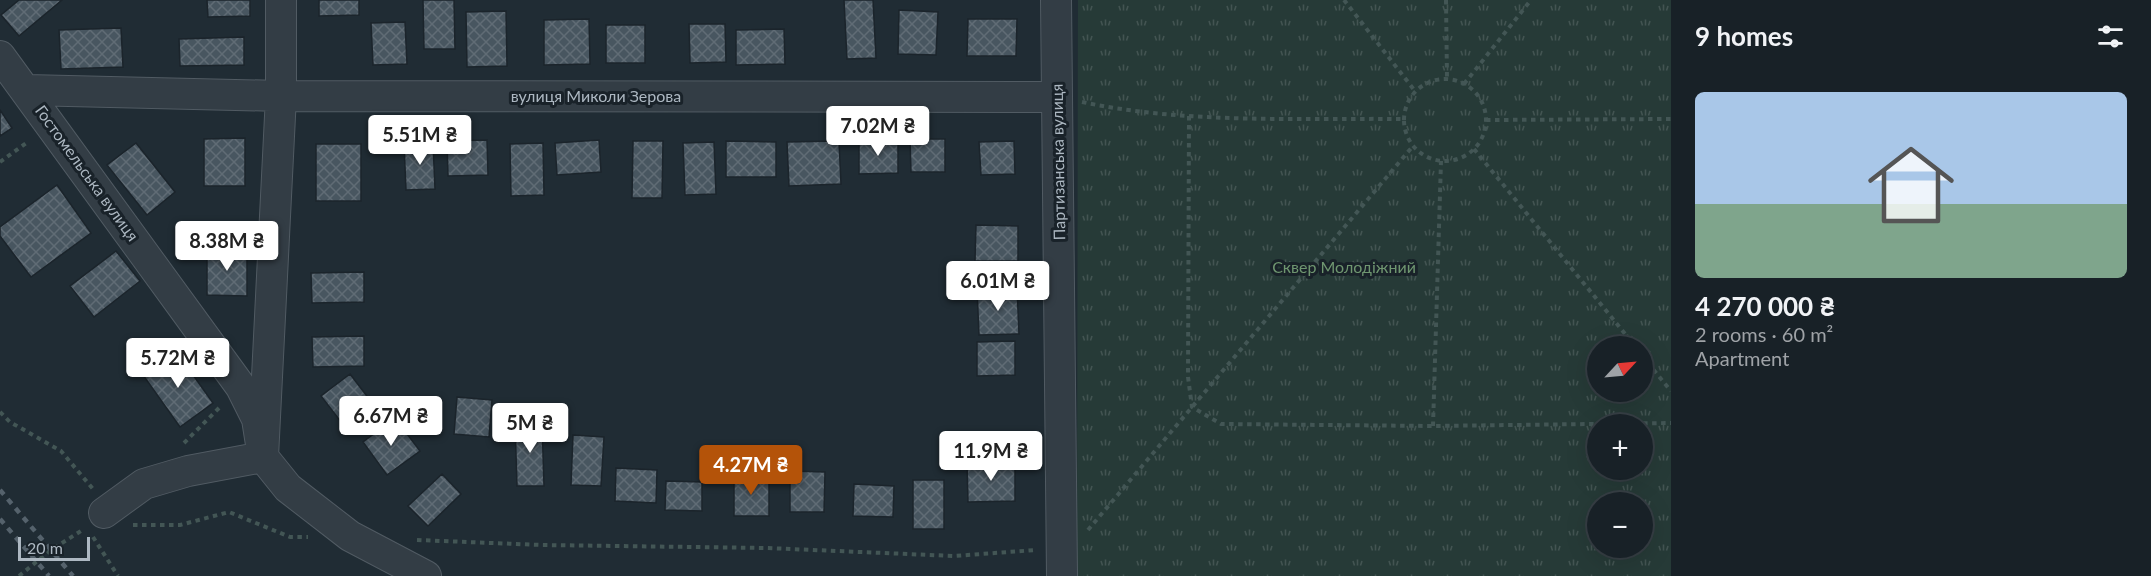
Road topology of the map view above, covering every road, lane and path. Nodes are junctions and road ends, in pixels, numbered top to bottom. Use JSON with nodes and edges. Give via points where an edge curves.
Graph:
{"nodes":[{"id":1,"x":281,"y":0,"type":"edge"},
{"id":2,"x":1056,"y":0,"type":"edge"},
{"id":3,"x":1344,"y":0,"type":"edge"},
{"id":4,"x":1446,"y":0,"type":"edge"},
{"id":5,"x":1531,"y":0,"type":"edge"},
{"id":6,"x":0,"y":56,"type":"edge"},
{"id":7,"x":1447,"y":79,"type":"junction"},
{"id":8,"x":1464,"y":84,"type":"junction"},
{"id":9,"x":27,"y":90,"type":"junction"},
{"id":10,"x":1415,"y":91,"type":"junction"},
{"id":11,"x":281,"y":96,"type":"junction"},
{"id":12,"x":1057,"y":97,"type":"junction"},
{"id":13,"x":1189,"y":116,"type":"junction"},
{"id":14,"x":1404,"y":119,"type":"junction"},
{"id":15,"x":1671,"y":119,"type":"edge"},
{"id":16,"x":1486,"y":120,"type":"junction"},
{"id":17,"x":52,"y":126,"type":"junction"},
{"id":18,"x":1413,"y":146,"type":"junction"},
{"id":19,"x":1474,"y":149,"type":"junction"},
{"id":20,"x":1441,"y":161,"type":"junction"},
{"id":21,"x":0,"y":162,"type":"edge"},
{"id":22,"x":1627,"y":336,"type":"edge"},
{"id":23,"x":1653,"y":369,"type":"edge"},
{"id":24,"x":241,"y":387,"type":"junction"},
{"id":25,"x":1671,"y":391,"type":"edge"},
{"id":26,"x":1192,"y":407,"type":"junction"},
{"id":27,"x":0,"y":412,"type":"edge"},
{"id":28,"x":1671,"y":423,"type":"edge"},
{"id":29,"x":1433,"y":426,"type":"junction"},
{"id":30,"x":176,"y":451,"type":"dead end"},
{"id":31,"x":263,"y":458,"type":"junction"},
{"id":32,"x":113,"y":516,"type":"junction"},
{"id":33,"x":350,"y":536,"type":"junction"},
{"id":34,"x":408,"y":539,"type":"dead end"},
{"id":35,"x":1062,"y":562,"type":"edge"},
{"id":36,"x":19,"y":576,"type":"edge"},
{"id":37,"x":118,"y":576,"type":"edge"},
{"id":38,"x":426,"y":576,"type":"edge"}],
"edges":[{"from":1,"to":11,"type":"street"},
{"from":2,"to":12,"type":"street","name":"Партизанська вулиця"},
{"from":3,"to":10,"type":"path"},
{"from":4,"to":7,"type":"path"},
{"from":5,"to":8,"type":"path"},
{"from":6,"to":9,"type":"street","name":"Гостомельська вулиця"},
{"from":7,"to":8,"type":"path"},
{"from":7,"to":10,"type":"path","via":[[1434,80]]},
{"from":8,"to":16,"type":"path","via":[[1480,99]]},
{"from":9,"to":11,"type":"street","name":"вулиця Миколи Зерова"},
{"from":9,"to":17,"type":"street","name":"Гостомельська вулиця"},
{"from":10,"to":14,"type":"path"},
{"from":11,"to":12,"type":"street","name":"вулиця Миколи Зерова"},
{"from":11,"to":31,"type":"street"},
{"from":12,"to":13,"type":"path","via":[[1124,111]]},
{"from":12,"to":35,"type":"street","name":"Партизанська вулиця"},
{"from":13,"to":14,"type":"path"},
{"from":13,"to":26,"type":"path","via":[[1188,377]]},
{"from":14,"to":18,"type":"path"},
{"from":15,"to":16,"type":"path"},
{"from":16,"to":19,"type":"path","via":[[1483,136]]},
{"from":17,"to":21,"type":"path"},
{"from":17,"to":24,"type":"street","name":"Гостомельська вулиця"},
{"from":18,"to":20,"type":"path","via":[[1425,156]]},
{"from":18,"to":26,"type":"path"},
{"from":19,"to":20,"type":"path","via":[[1459,159]]},
{"from":19,"to":22,"type":"path"},
{"from":20,"to":29,"type":"path"},
{"from":23,"to":25,"type":"path"},
{"from":24,"to":30,"type":"path"},
{"from":24,"to":31,"type":"street","name":"Гостомельська вулиця","via":[[257,419]]},
{"from":26,"to":29,"type":"path","via":[[1221,424]]},
{"from":26,"to":35,"type":"path"},
{"from":27,"to":32,"type":"path","via":[[10,422],[61,451]]},
{"from":28,"to":29,"type":"path"},
{"from":31,"to":32,"type":"street","via":[[188,471],[144,484]]},
{"from":31,"to":33,"type":"street","via":[[288,488]]},
{"from":32,"to":33,"type":"path","via":[[180,525],[229,512],[290,537]]},
{"from":33,"to":38,"type":"street"},
{"from":34,"to":35,"type":"path","via":[[767,548]]},
{"from":36,"to":37,"type":"path","via":[[86,528]]}]}
